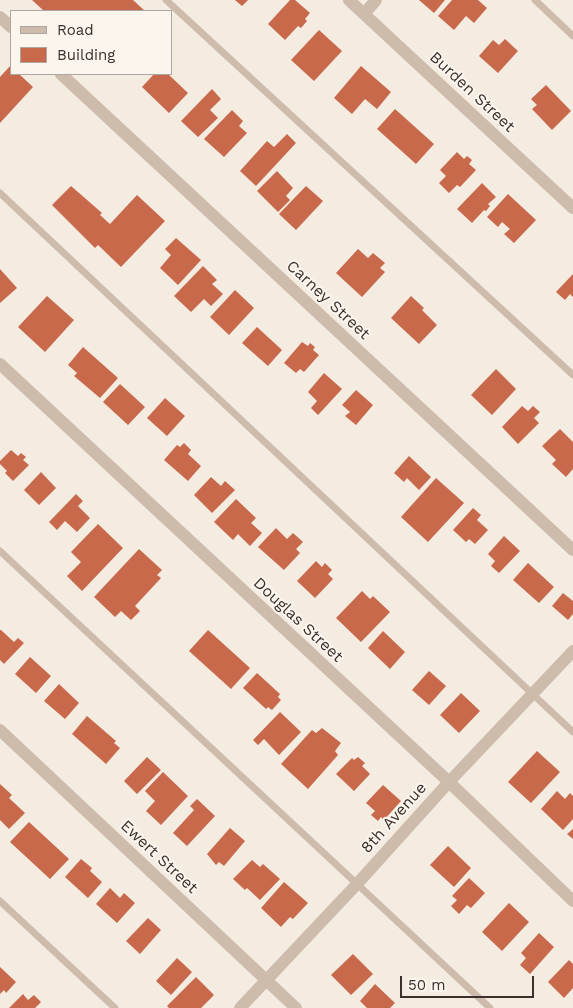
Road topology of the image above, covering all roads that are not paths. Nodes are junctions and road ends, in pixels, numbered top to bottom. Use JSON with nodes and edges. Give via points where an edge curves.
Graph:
{"nodes":[{"id":1,"x":166,"y":0,"type":"edge"},
{"id":2,"x":348,"y":0,"type":"edge"},
{"id":3,"x":376,"y":0,"type":"edge"},
{"id":4,"x":535,"y":0,"type":"edge"},
{"id":5,"x":364,"y":14,"type":"junction"},
{"id":6,"x":0,"y":17,"type":"edge"},
{"id":7,"x":10,"y":26,"type":"edge"},
{"id":8,"x":573,"y":36,"type":"edge"},
{"id":9,"x":62,"y":75,"type":"edge"},
{"id":10,"x":0,"y":193,"type":"edge"},
{"id":11,"x":573,"y":208,"type":"edge"},
{"id":12,"x":0,"y":364,"type":"edge"},
{"id":13,"x":573,"y":375,"type":"edge"},
{"id":14,"x":573,"y":550,"type":"edge"},
{"id":15,"x":0,"y":551,"type":"edge"},
{"id":16,"x":573,"y":651,"type":"edge"},
{"id":17,"x":533,"y":694,"type":"junction"},
{"id":18,"x":0,"y":730,"type":"edge"},
{"id":19,"x":573,"y":732,"type":"edge"},
{"id":20,"x":449,"y":782,"type":"junction"},
{"id":21,"x":357,"y":884,"type":"junction"},
{"id":22,"x":0,"y":901,"type":"edge"},
{"id":23,"x":573,"y":901,"type":"edge"},
{"id":24,"x":266,"y":980,"type":"junction"},
{"id":25,"x":115,"y":1008,"type":"edge"},
{"id":26,"x":240,"y":1008,"type":"edge"},
{"id":27,"x":296,"y":1008,"type":"edge"},
{"id":28,"x":490,"y":1008,"type":"edge"}],
"edges":[{"from":1,"to":13,"type":"lane"},
{"from":2,"to":5,"type":"street","name":"Burden Street"},
{"from":3,"to":5,"type":"street"},
{"from":4,"to":8,"type":"lane"},
{"from":5,"to":11,"type":"street","name":"Burden Street"},
{"from":6,"to":7,"type":"street"},
{"from":9,"to":14,"type":"street","name":"Carney Street"},
{"from":10,"to":17,"type":"lane"},
{"from":12,"to":20,"type":"street","name":"Douglas Street"},
{"from":15,"to":21,"type":"lane"},
{"from":16,"to":17,"type":"street","name":"8th Avenue"},
{"from":17,"to":19,"type":"lane"},
{"from":17,"to":20,"type":"street","name":"8th Avenue"},
{"from":18,"to":24,"type":"street","name":"Ewert Street"},
{"from":20,"to":21,"type":"street","name":"8th Avenue"},
{"from":20,"to":23,"type":"street","name":"Douglas Street"},
{"from":21,"to":24,"type":"street","name":"8th Avenue"},
{"from":21,"to":28,"type":"lane"},
{"from":22,"to":25,"type":"lane"},
{"from":24,"to":26,"type":"street","name":"8th Avenue"},
{"from":24,"to":27,"type":"street","name":"Ewert Street"}]}
